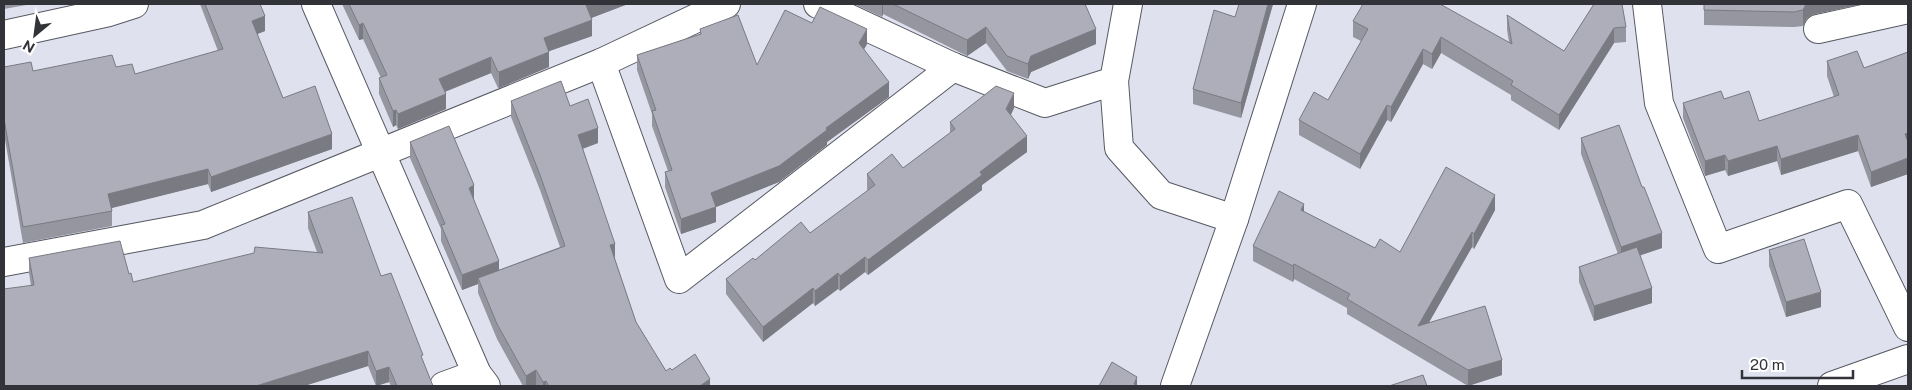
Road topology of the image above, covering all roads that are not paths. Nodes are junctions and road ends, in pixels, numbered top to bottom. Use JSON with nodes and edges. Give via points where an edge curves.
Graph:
{"nodes":[{"id":1,"x":134,"y":4,"type":"edge"},
{"id":2,"x":316,"y":4,"type":"edge"},
{"id":3,"x":726,"y":4,"type":"edge"},
{"id":4,"x":818,"y":4,"type":"edge"},
{"id":5,"x":1128,"y":4,"type":"edge"},
{"id":6,"x":1302,"y":4,"type":"edge"},
{"id":7,"x":1647,"y":4,"type":"edge"},
{"id":8,"x":1908,"y":9,"type":"edge"},
{"id":9,"x":1818,"y":29,"type":"dead end"},
{"id":10,"x":4,"y":35,"type":"edge"},
{"id":11,"x":601,"y":63,"type":"junction"},
{"id":12,"x":953,"y":67,"type":"junction"},
{"id":13,"x":1114,"y":81,"type":"junction"},
{"id":14,"x":380,"y":152,"type":"junction"},
{"id":15,"x":1234,"y":219,"type":"junction"},
{"id":16,"x":4,"y":262,"type":"edge"},
{"id":17,"x":1908,"y":328,"type":"edge"},
{"id":18,"x":1908,"y":359,"type":"edge"},
{"id":19,"x":482,"y":380,"type":"edge"},
{"id":20,"x":444,"y":386,"type":"edge"},
{"id":21,"x":1175,"y":386,"type":"edge"},
{"id":22,"x":1832,"y":386,"type":"edge"}],
"edges":[{"from":1,"to":10,"type":"street"},
{"from":2,"to":14,"type":"street"},
{"from":3,"to":11,"type":"street"},
{"from":4,"to":12,"type":"street"},
{"from":5,"to":13,"type":"street"},
{"from":6,"to":15,"type":"street"},
{"from":7,"to":17,"type":"street","via":[[1659,103],[1718,249],[1848,204]]},
{"from":8,"to":9,"type":"street"},
{"from":11,"to":12,"type":"street","via":[[679,280]]},
{"from":11,"to":14,"type":"street"},
{"from":12,"to":13,"type":"street","via":[[1045,103]]},
{"from":13,"to":15,"type":"street","via":[[1119,148],[1161,195]]},
{"from":14,"to":16,"type":"street","via":[[203,225]]},
{"from":14,"to":19,"type":"street"},
{"from":15,"to":21,"type":"street"},
{"from":18,"to":22,"type":"street"},
{"from":19,"to":20,"type":"street"}]}
